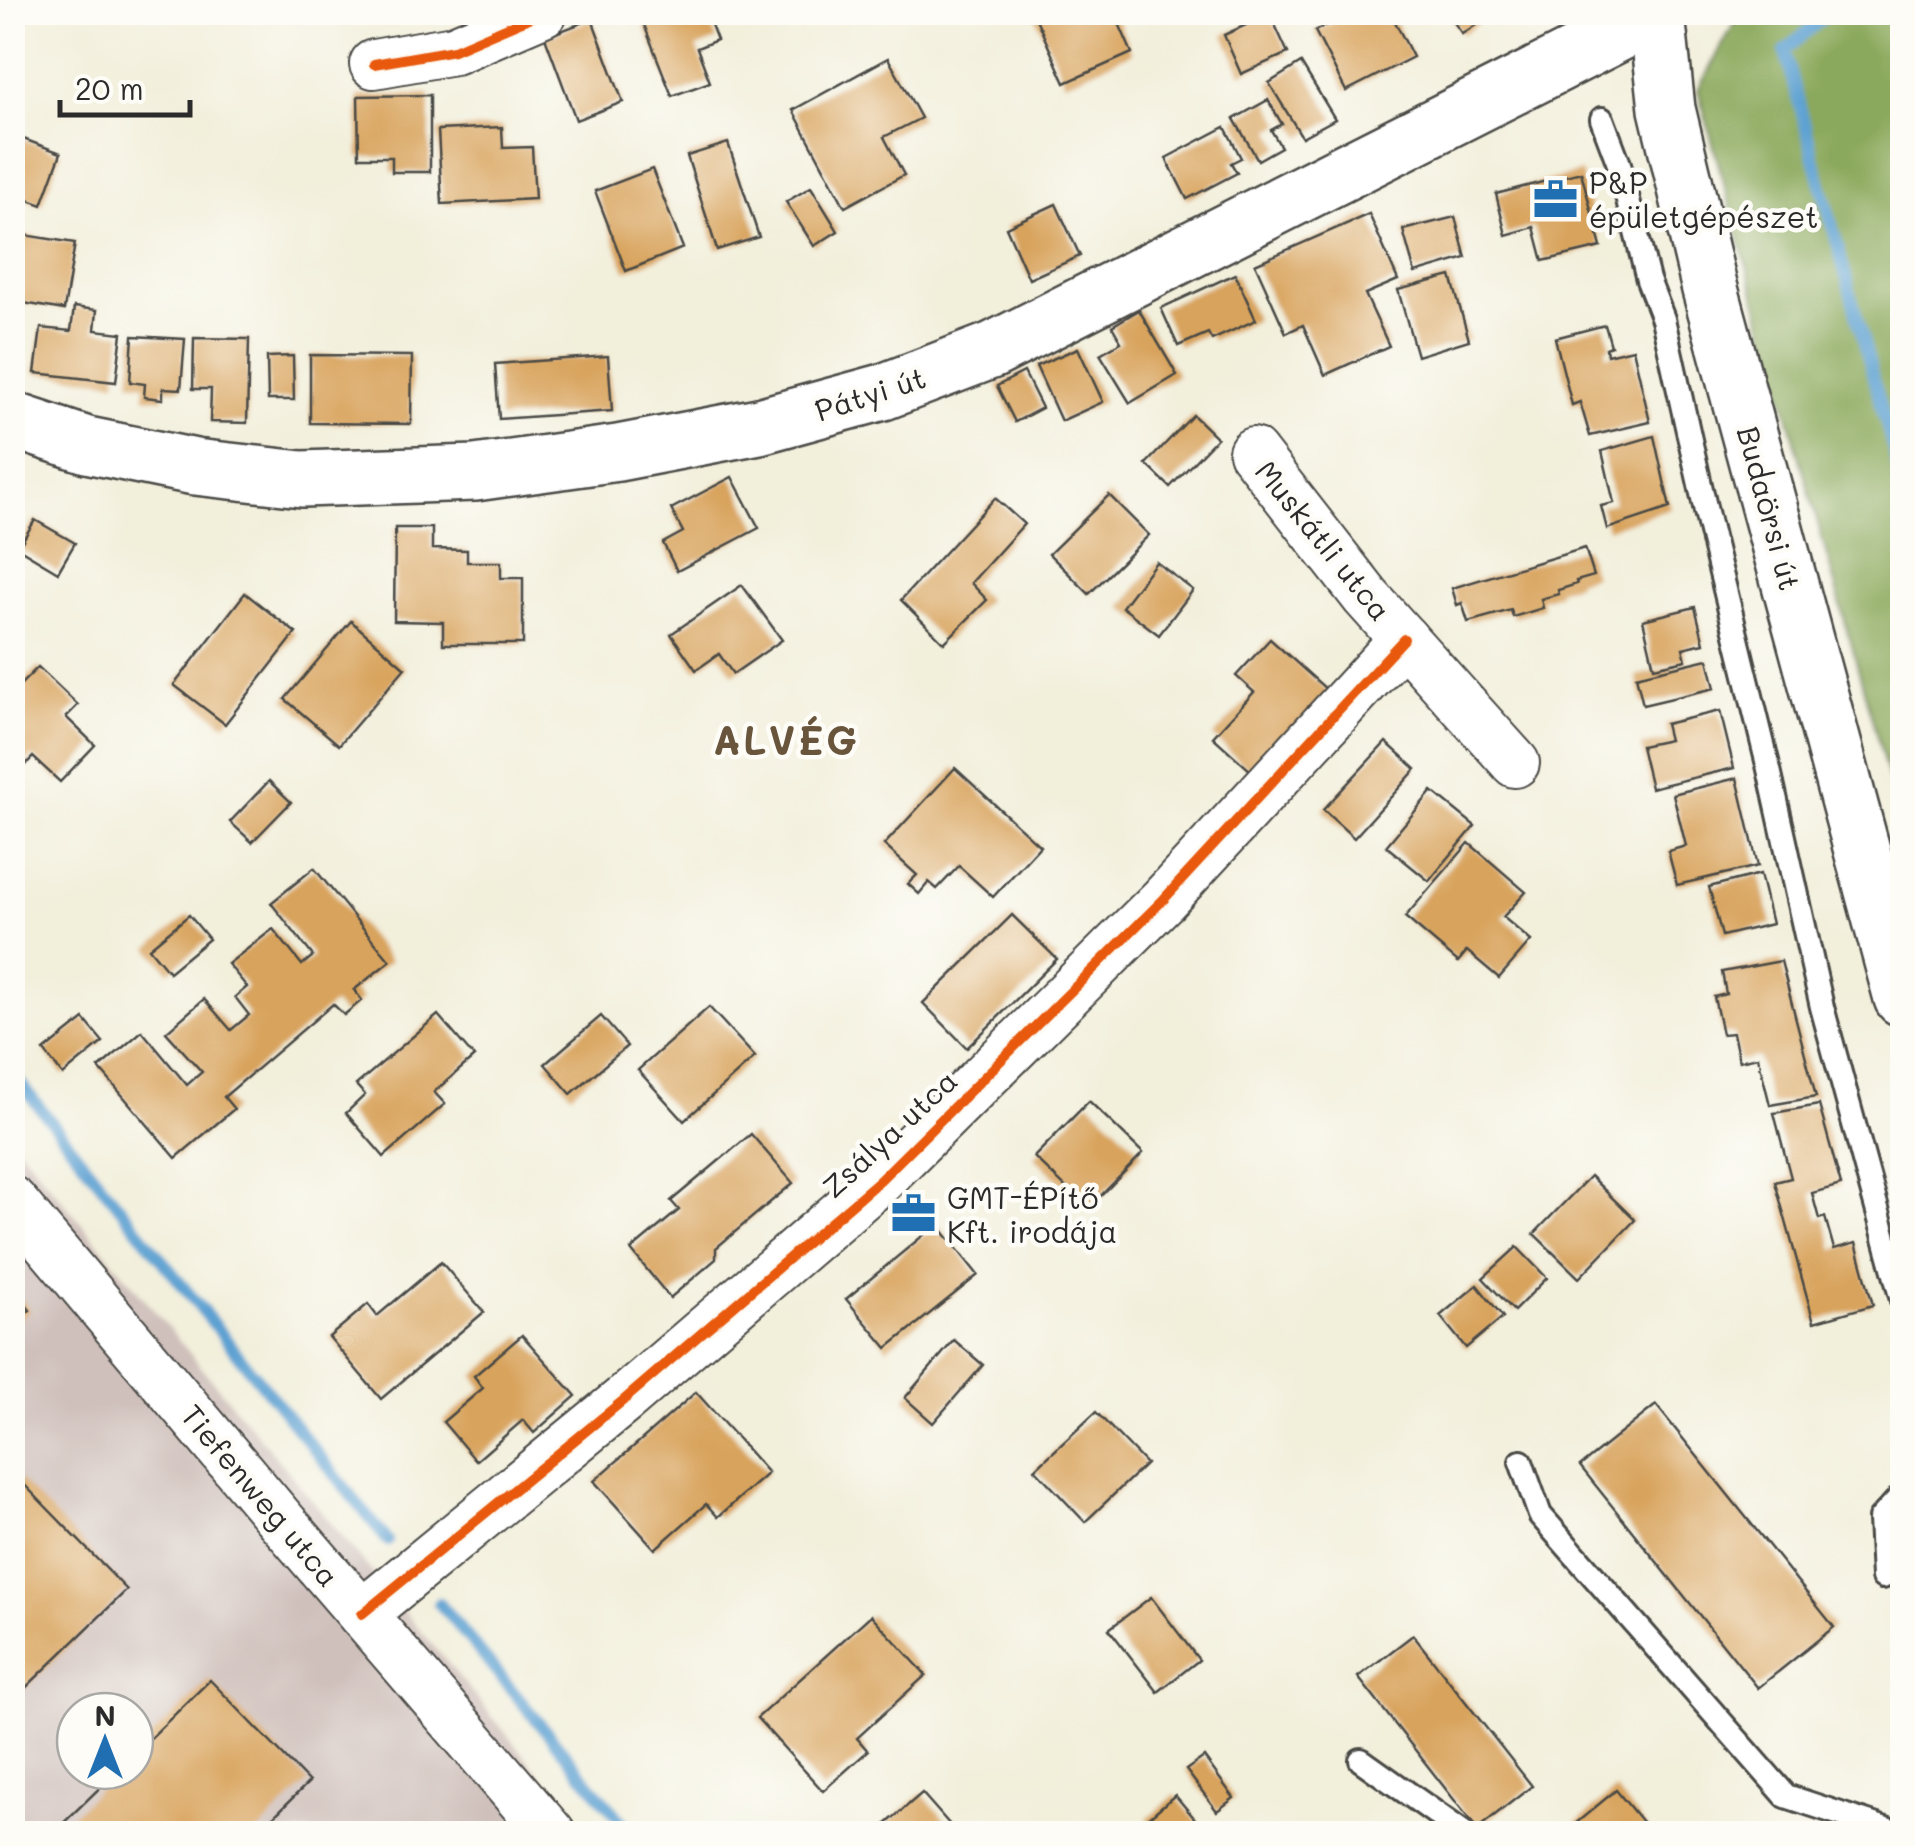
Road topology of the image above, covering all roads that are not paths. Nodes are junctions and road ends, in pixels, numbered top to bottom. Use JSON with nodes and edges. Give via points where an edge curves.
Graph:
{"nodes":[{"id":1,"x":543,"y":12,"type":"edge"},
{"id":2,"x":1659,"y":14,"type":"edge"},
{"id":3,"x":374,"y":64,"type":"dead end"},
{"id":4,"x":1602,"y":119,"type":"dead end"},
{"id":5,"x":12,"y":420,"type":"edge"},
{"id":6,"x":1254,"y":452,"type":"dead end"},
{"id":7,"x":1404,"y":639,"type":"junction"},
{"id":8,"x":1515,"y":762,"type":"dead end"},
{"id":9,"x":1902,"y":998,"type":"edge"},
{"id":10,"x":12,"y":1200,"type":"edge"},
{"id":11,"x":1902,"y":1300,"type":"edge"},
{"id":12,"x":1521,"y":1462,"type":"dead end"},
{"id":13,"x":1902,"y":1495,"type":"edge"},
{"id":14,"x":1883,"y":1577,"type":"dead end"},
{"id":15,"x":362,"y":1614,"type":"junction"},
{"id":16,"x":1361,"y":1760,"type":"dead end"},
{"id":17,"x":551,"y":1834,"type":"edge"},
{"id":18,"x":1465,"y":1834,"type":"edge"},
{"id":19,"x":1901,"y":1834,"type":"edge"}],
"edges":[{"from":1,"to":3,"type":"street","via":[[454,50]]},
{"from":2,"to":5,"type":"main road","name":"Pátyi út","via":[[993,350],[883,392],[759,426],[476,473],[302,479],[195,467],[88,445]]},
{"from":2,"to":9,"type":"main road","name":"Budaörsi út","via":[[1668,108],[1710,289]]},
{"from":4,"to":11,"type":"lane","via":[[1664,319],[1822,1007]]},
{"from":6,"to":7,"type":"street","name":"Muskátli utca"},
{"from":7,"to":8,"type":"street","name":"Muskátli utca"},
{"from":7,"to":15,"type":"street","name":"Zsálya utca","via":[[1164,900],[880,1180]]},
{"from":10,"to":15,"type":"street","name":"Tiefenweg utca"},
{"from":12,"to":19,"type":"lane","via":[[1540,1515],[1786,1796]]},
{"from":13,"to":14,"type":"lane","via":[[1880,1519]]},
{"from":15,"to":17,"type":"street","name":"Tiefenweg utca"},
{"from":16,"to":18,"type":"lane"}]}
